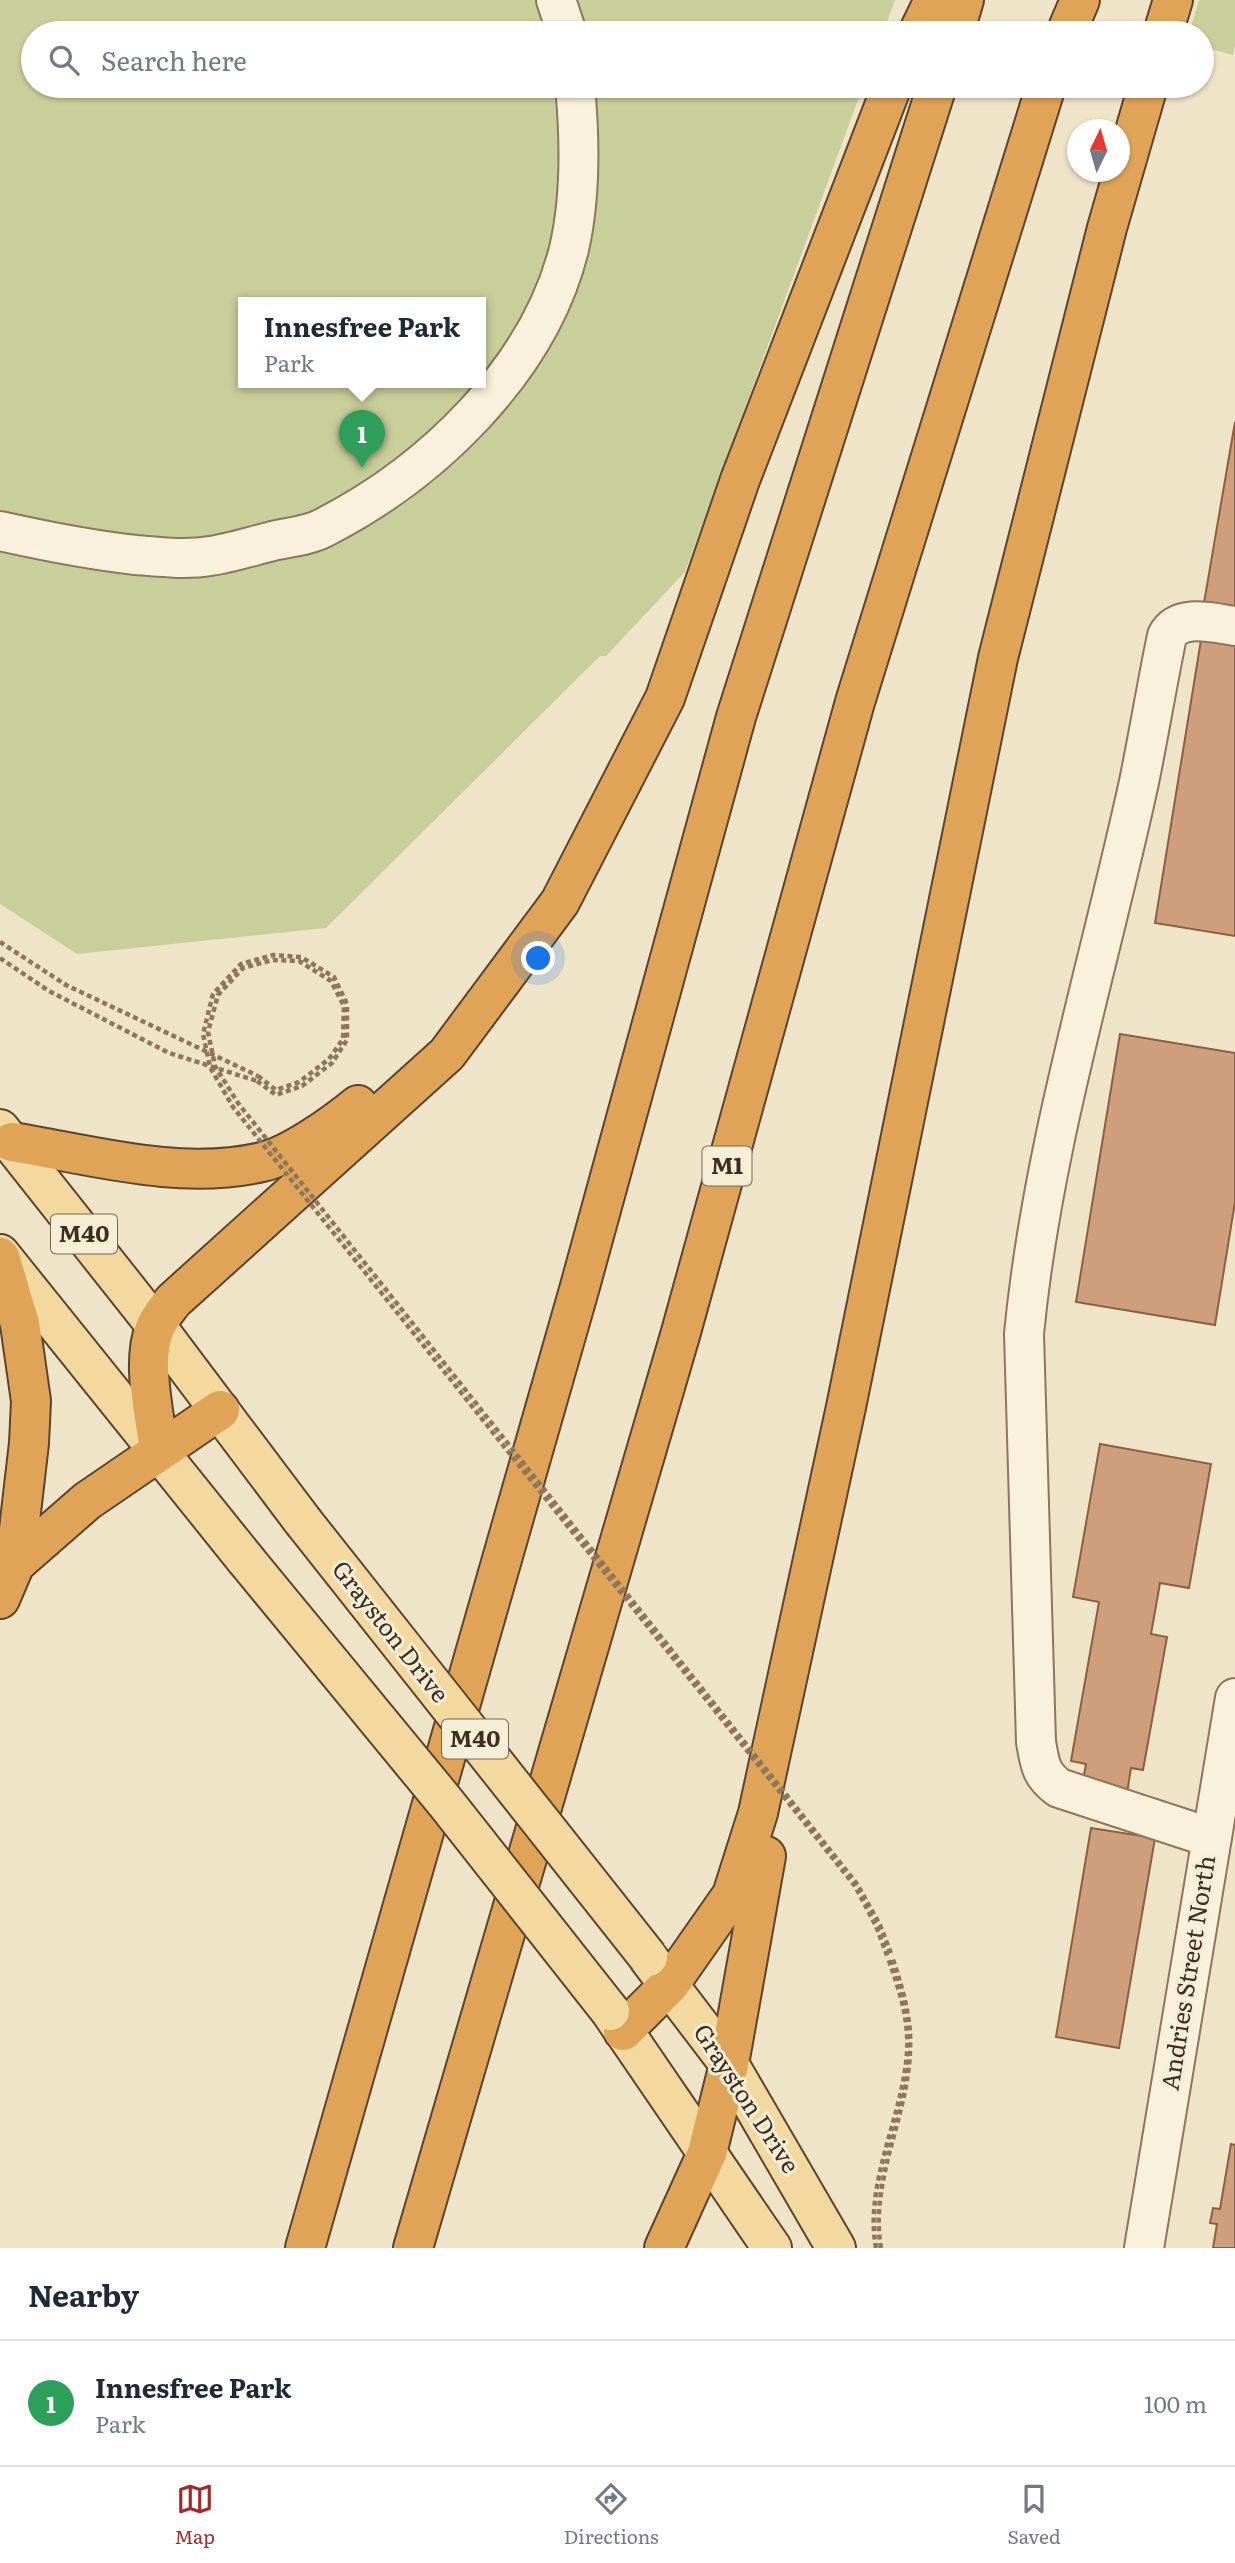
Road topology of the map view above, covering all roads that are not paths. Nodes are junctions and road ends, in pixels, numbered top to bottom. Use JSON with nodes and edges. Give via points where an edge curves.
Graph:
{"nodes":[{"id":1,"x":556,"y":0,"type":"edge"},
{"id":2,"x":934,"y":0,"type":"edge"},
{"id":3,"x":964,"y":0,"type":"edge"},
{"id":4,"x":1080,"y":0,"type":"edge"},
{"id":5,"x":1173,"y":0,"type":"edge"},
{"id":6,"x":563,"y":21,"type":"edge"},
{"id":7,"x":924,"y":21,"type":"edge"},
{"id":8,"x":958,"y":21,"type":"edge"},
{"id":9,"x":1071,"y":21,"type":"edge"},
{"id":10,"x":1167,"y":21,"type":"edge"},
{"id":11,"x":576,"y":98,"type":"edge"},
{"id":12,"x":887,"y":98,"type":"edge"},
{"id":13,"x":933,"y":98,"type":"edge"},
{"id":14,"x":1042,"y":98,"type":"edge"},
{"id":15,"x":1145,"y":98,"type":"edge"},
{"id":16,"x":0,"y":531,"type":"edge"},
{"id":17,"x":1235,"y":626,"type":"edge"},
{"id":18,"x":560,"y":902,"type":"junction"},
{"id":19,"x":6,"y":1135,"type":"edge"},
{"id":20,"x":0,"y":1256,"type":"edge"},
{"id":21,"x":156,"y":1326,"type":"junction"},
{"id":22,"x":846,"y":1407,"type":"junction"},
{"id":23,"x":220,"y":1410,"type":"junction"},
{"id":24,"x":159,"y":1452,"type":"junction"},
{"id":25,"x":15,"y":1564,"type":"junction"},
{"id":26,"x":0,"y":1599,"type":"edge"},
{"id":27,"x":1235,"y":1698,"type":"edge"},
{"id":28,"x":1212,"y":1838,"type":"junction"},
{"id":29,"x":658,"y":1971,"type":"junction"},
{"id":30,"x":617,"y":2021,"type":"junction"},
{"id":31,"x":729,"y":2064,"type":"junction"},
{"id":32,"x":707,"y":2153,"type":"junction"},
{"id":33,"x":305,"y":2248,"type":"edge"},
{"id":34,"x":413,"y":2248,"type":"edge"},
{"id":35,"x":664,"y":2248,"type":"edge"},
{"id":36,"x":772,"y":2248,"type":"edge"},
{"id":37,"x":836,"y":2248,"type":"edge"},
{"id":38,"x":1144,"y":2248,"type":"edge"}],
"edges":[{"from":1,"to":6,"type":"lane"},
{"from":2,"to":7,"type":"highway"},
{"from":3,"to":8,"type":"highway"},
{"from":4,"to":9,"type":"highway"},
{"from":5,"to":10,"type":"highway"},
{"from":11,"to":16,"type":"lane","via":[[576,206],[568,250],[548,310],[504,382],[390,489],[320,530],[209,557],[83,549]]},
{"from":12,"to":18,"type":"highway","via":[[740,480],[665,698]]},
{"from":13,"to":33,"type":"highway","via":[[736,717],[579,1290]]},
{"from":14,"to":34,"type":"highway","number":"M1","via":[[855,702],[681,1332]]},
{"from":15,"to":22,"type":"highway","via":[[998,658]]},
{"from":17,"to":28,"type":"lane","via":[[1191,621],[1178,623],[1167,636],[1139,782],[1068,1077],[1030,1273],[1024,1334],[1036,1728],[1045,1778],[1059,1788]]},
{"from":18,"to":19,"type":"highway","via":[[395,1077],[332,1126],[263,1162],[200,1169],[148,1165]]},
{"from":18,"to":21,"type":"highway","via":[[447,1054],[173,1301]]},
{"from":19,"to":21,"type":"main road","name":"Grayston Drive","number":"M40"},
{"from":20,"to":24,"type":"main road","number":"M40"},
{"from":20,"to":25,"type":"highway","via":[[20,1324],[30,1390],[29,1443]]},
{"from":21,"to":23,"type":"main road","name":"Grayston Drive","number":"M40"},
{"from":21,"to":24,"type":"highway","via":[[150,1370]]},
{"from":22,"to":29,"type":"highway","via":[[758,1813],[732,1895]]},
{"from":22,"to":31,"type":"highway"},
{"from":23,"to":24,"type":"highway"},
{"from":23,"to":29,"type":"main road","name":"Grayston Drive","number":"M40","bridge":true},
{"from":24,"to":25,"type":"highway","via":[[87,1501]]},
{"from":24,"to":30,"type":"main road","number":"M40","bridge":true},
{"from":25,"to":26,"type":"highway"},
{"from":27,"to":28,"type":"lane","name":"Andries Street North"},
{"from":28,"to":38,"type":"lane","name":"Andries Street North"},
{"from":29,"to":30,"type":"highway"},
{"from":29,"to":31,"type":"main road","name":"Grayston Drive","number":"M40"},
{"from":30,"to":32,"type":"main road","number":"M40"},
{"from":31,"to":32,"type":"highway"},
{"from":31,"to":37,"type":"main road","name":"Grayston Drive","number":"M40"},
{"from":32,"to":35,"type":"highway"},
{"from":32,"to":36,"type":"main road","number":"M40"}]}
